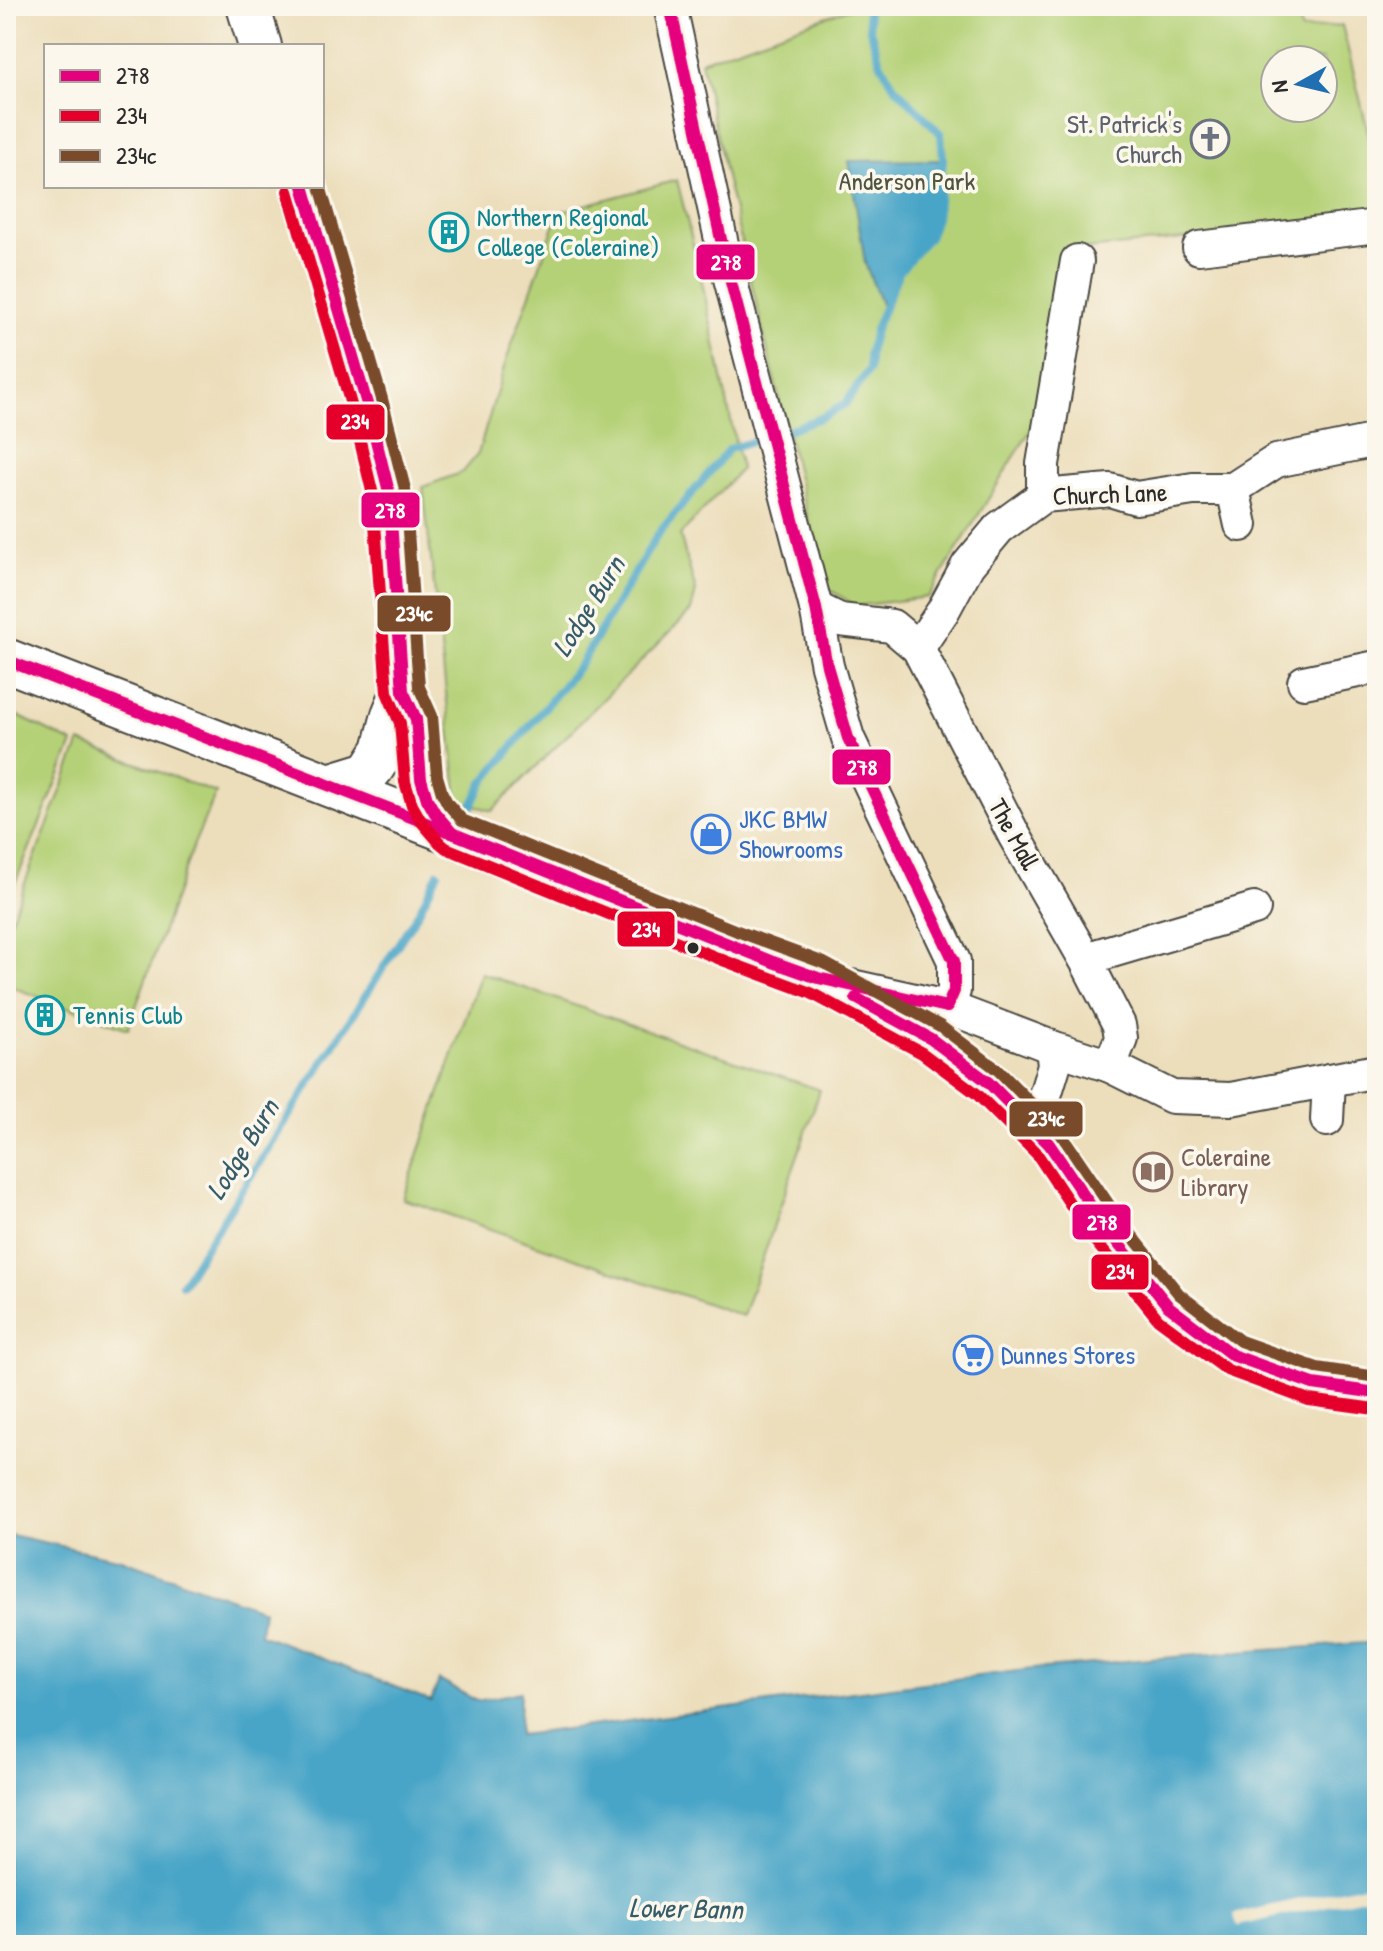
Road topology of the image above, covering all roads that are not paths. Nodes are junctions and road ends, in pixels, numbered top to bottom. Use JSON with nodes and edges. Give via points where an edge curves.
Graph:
{"nodes":[{"id":1,"x":248,"y":6,"type":"edge"},
{"id":2,"x":670,"y":6,"type":"edge"},
{"id":3,"x":259,"y":44,"type":"edge"},
{"id":4,"x":304,"y":188,"type":"edge"},
{"id":5,"x":1377,"y":226,"type":"edge"},
{"id":6,"x":1199,"y":248,"type":"dead end"},
{"id":7,"x":1077,"y":261,"type":"dead end"},
{"id":8,"x":1377,"y":440,"type":"edge"},
{"id":9,"x":1233,"y":489,"type":"junction"},
{"id":10,"x":1043,"y":496,"type":"junction"},
{"id":11,"x":1241,"y":525,"type":"dead end"},
{"id":12,"x":816,"y":608,"type":"junction"},
{"id":13,"x":918,"y":648,"type":"junction"},
{"id":14,"x":6,"y":660,"type":"edge"},
{"id":15,"x":1377,"y":667,"type":"edge"},
{"id":16,"x":1304,"y":682,"type":"dead end"},
{"id":17,"x":403,"y":691,"type":"junction"},
{"id":18,"x":329,"y":785,"type":"junction"},
{"id":19,"x":463,"y":838,"type":"junction"},
{"id":20,"x":1254,"y":909,"type":"dead end"},
{"id":21,"x":1085,"y":959,"type":"junction"},
{"id":22,"x":818,"y":978,"type":"junction"},
{"id":23,"x":947,"y":1007,"type":"junction"},
{"id":24,"x":1052,"y":1047,"type":"junction"},
{"id":25,"x":1110,"y":1066,"type":"junction"},
{"id":26,"x":1377,"y":1071,"type":"edge"},
{"id":27,"x":1329,"y":1080,"type":"junction"},
{"id":28,"x":1327,"y":1120,"type":"dead end"},
{"id":29,"x":1035,"y":1128,"type":"junction"},
{"id":30,"x":1377,"y":1393,"type":"edge"}],
"edges":[{"from":1,"to":3,"type":"main road"},
{"from":2,"to":12,"type":"street","via":[[727,267]]},
{"from":4,"to":17,"type":"main road","via":[[389,492]]},
{"from":5,"to":6,"type":"street"},
{"from":7,"to":10,"type":"street","via":[[1043,464]]},
{"from":8,"to":9,"type":"street","via":[[1276,461]]},
{"from":9,"to":10,"type":"street","name":"Church Lane","via":[[1136,498],[1110,490]]},
{"from":9,"to":11,"type":"street"},
{"from":10,"to":13,"type":"street","name":"Church Lane","via":[[999,528],[968,565]]},
{"from":12,"to":13,"type":"street","name":"The Mall","via":[[840,620],[892,626]]},
{"from":12,"to":23,"type":"street","via":[[848,738],[954,961],[954,991]]},
{"from":13,"to":21,"type":"street","name":"The Mall"},
{"from":14,"to":18,"type":"main road"},
{"from":15,"to":16,"type":"street"},
{"from":17,"to":18,"type":"main road","via":[[373,767]]},
{"from":17,"to":19,"type":"main road","via":[[416,719],[427,799]]},
{"from":18,"to":19,"type":"main road"},
{"from":19,"to":22,"type":"main road"},
{"from":20,"to":21,"type":"street"},
{"from":21,"to":25,"type":"street","name":"The Mall","via":[[1119,1025],[1121,1038]]},
{"from":22,"to":23,"type":"street"},
{"from":22,"to":29,"type":"main road","via":[[931,1039],[988,1082]]},
{"from":23,"to":24,"type":"street"},
{"from":24,"to":25,"type":"street"},
{"from":24,"to":29,"type":"street","via":[[1054,1066]]},
{"from":25,"to":27,"type":"street","via":[[1172,1097],[1231,1099]]},
{"from":26,"to":27,"type":"street"},
{"from":27,"to":28,"type":"street"},
{"from":29,"to":30,"type":"main road","via":[[1168,1306],[1222,1348],[1313,1384]]}]}
